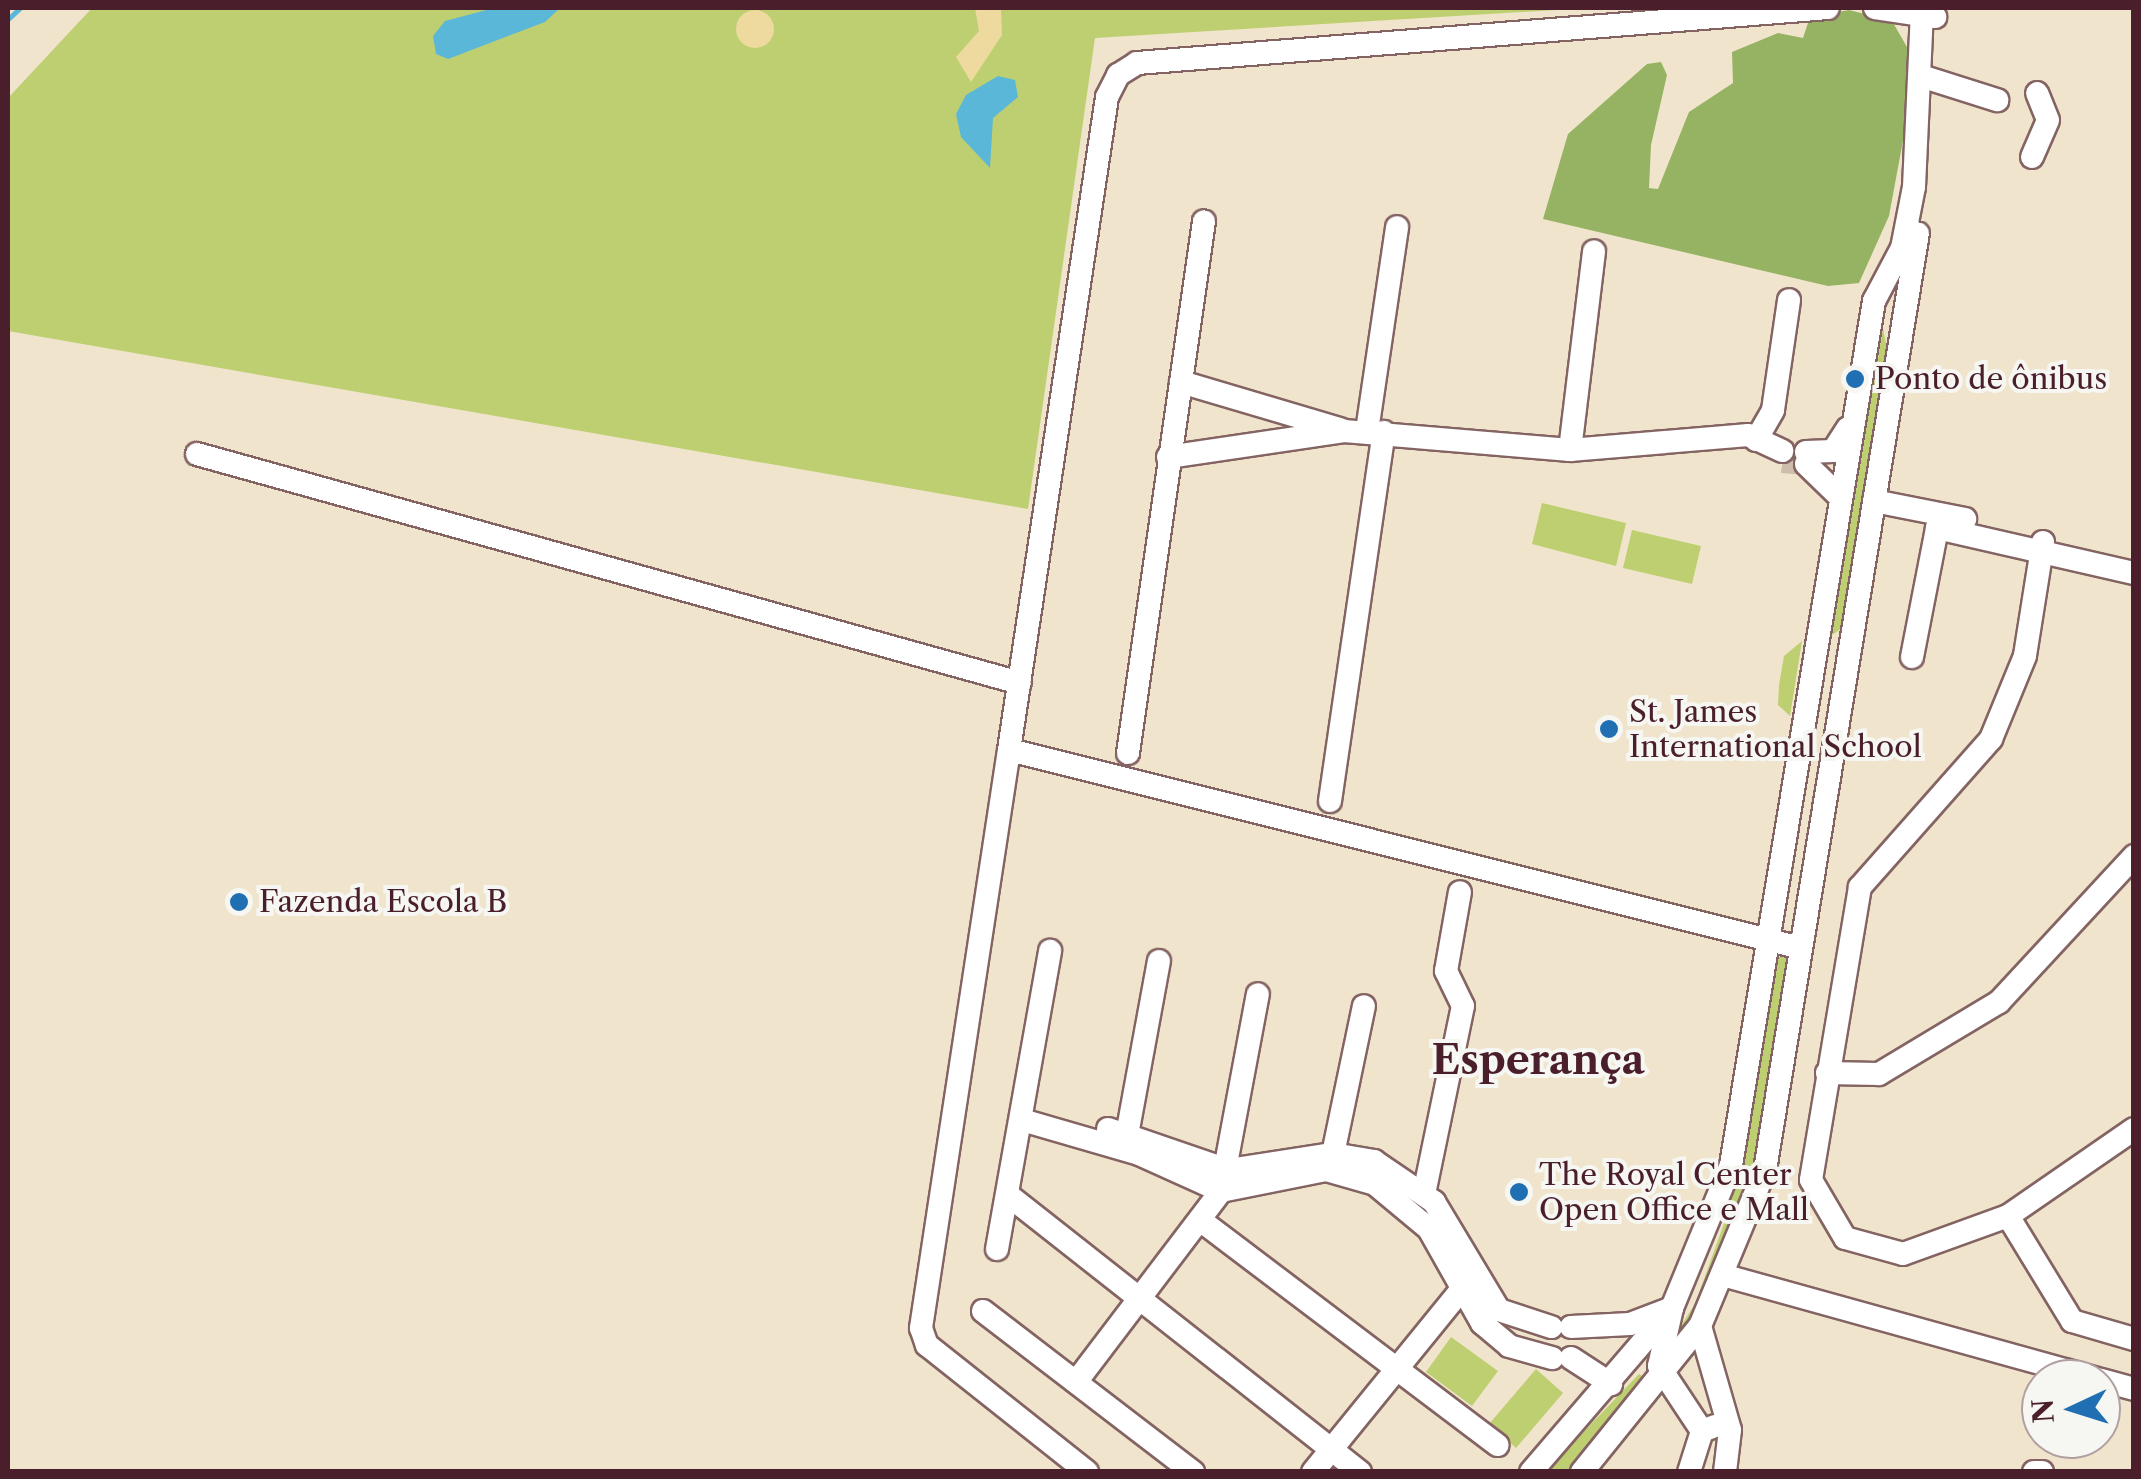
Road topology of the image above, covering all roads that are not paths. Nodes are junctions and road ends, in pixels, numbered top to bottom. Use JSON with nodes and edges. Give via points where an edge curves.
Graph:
{"nodes":[{"id":1,"x":1828,"y":8,"type":"edge"},
{"id":2,"x":1874,"y":8,"type":"edge"},
{"id":3,"x":1928,"y":11,"type":"edge"},
{"id":4,"x":1931,"y":78,"type":"junction"},
{"id":5,"x":2037,"y":93,"type":"dead end"},
{"id":6,"x":1997,"y":100,"type":"dead end"},
{"id":7,"x":2032,"y":157,"type":"dead end"},
{"id":8,"x":1204,"y":221,"type":"dead end"},
{"id":9,"x":1397,"y":227,"type":"dead end"},
{"id":10,"x":1594,"y":251,"type":"dead end"},
{"id":11,"x":1788,"y":300,"type":"dead end"},
{"id":12,"x":1870,"y":322,"type":"junction"},
{"id":13,"x":1896,"y":365,"type":"junction"},
{"id":14,"x":1181,"y":382,"type":"junction"},
{"id":15,"x":1853,"y":416,"type":"junction"},
{"id":16,"x":1365,"y":431,"type":"junction"},
{"id":17,"x":1756,"y":440,"type":"junction"},
{"id":18,"x":1570,"y":450,"type":"junction"},
{"id":19,"x":197,"y":454,"type":"dead end"},
{"id":20,"x":1168,"y":457,"type":"junction"},
{"id":21,"x":1794,"y":457,"type":"junction"},
{"id":22,"x":1839,"y":496,"type":"junction"},
{"id":23,"x":1874,"y":501,"type":"junction"},
{"id":24,"x":2042,"y":550,"type":"junction"},
{"id":25,"x":2134,"y":560,"type":"edge"},
{"id":26,"x":2134,"y":573,"type":"edge"},
{"id":27,"x":1912,"y":657,"type":"dead end"},
{"id":28,"x":1020,"y":684,"type":"junction"},
{"id":29,"x":1010,"y":750,"type":"junction"},
{"id":30,"x":1128,"y":753,"type":"dead end"},
{"id":31,"x":1330,"y":802,"type":"dead end"},
{"id":32,"x":2134,"y":856,"type":"edge"},
{"id":33,"x":1460,"y":892,"type":"dead end"},
{"id":34,"x":1768,"y":935,"type":"junction"},
{"id":35,"x":1802,"y":941,"type":"junction"},
{"id":36,"x":1050,"y":952,"type":"dead end"},
{"id":37,"x":1159,"y":961,"type":"dead end"},
{"id":38,"x":1258,"y":994,"type":"dead end"},
{"id":39,"x":1364,"y":1006,"type":"dead end"},
{"id":40,"x":1826,"y":1073,"type":"junction"},
{"id":41,"x":1023,"y":1114,"type":"junction"},
{"id":42,"x":2134,"y":1129,"type":"edge"},
{"id":43,"x":1126,"y":1142,"type":"junction"},
{"id":44,"x":1333,"y":1154,"type":"junction"},
{"id":45,"x":1224,"y":1181,"type":"junction"},
{"id":46,"x":1424,"y":1194,"type":"junction"},
{"id":47,"x":1008,"y":1195,"type":"junction"},
{"id":48,"x":2008,"y":1216,"type":"junction"},
{"id":49,"x":1200,"y":1220,"type":"junction"},
{"id":50,"x":998,"y":1249,"type":"dead end"},
{"id":51,"x":1726,"y":1276,"type":"junction"},
{"id":52,"x":1467,"y":1284,"type":"junction"},
{"id":53,"x":1140,"y":1300,"type":"junction"},
{"id":54,"x":1672,"y":1308,"type":"junction"},
{"id":55,"x":983,"y":1310,"type":"dead end"},
{"id":56,"x":1700,"y":1326,"type":"junction"},
{"id":57,"x":2134,"y":1339,"type":"edge"},
{"id":58,"x":2024,"y":1359,"type":"edge"},
{"id":59,"x":1397,"y":1369,"type":"junction"},
{"id":60,"x":1664,"y":1377,"type":"junction"},
{"id":61,"x":1076,"y":1382,"type":"junction"},
{"id":62,"x":1612,"y":1384,"type":"junction"},
{"id":63,"x":1728,"y":1420,"type":"junction"},
{"id":64,"x":1702,"y":1431,"type":"junction"},
{"id":65,"x":1498,"y":1445,"type":"dead end"},
{"id":66,"x":1331,"y":1449,"type":"junction"},
{"id":67,"x":1592,"y":1467,"type":"edge"},
{"id":68,"x":1087,"y":1472,"type":"edge"},
{"id":69,"x":1192,"y":1472,"type":"edge"},
{"id":70,"x":1314,"y":1472,"type":"edge"},
{"id":71,"x":1360,"y":1472,"type":"edge"},
{"id":72,"x":1531,"y":1472,"type":"edge"},
{"id":73,"x":1689,"y":1472,"type":"edge"},
{"id":74,"x":1725,"y":1472,"type":"edge"}],
"edges":[{"from":1,"to":28,"type":"street","via":[[1137,63],[1118,75],[1107,97]]},
{"from":2,"to":3,"type":"street"},
{"from":3,"to":4,"type":"street"},
{"from":4,"to":6,"type":"street"},
{"from":4,"to":12,"type":"street","via":[[1902,248]]},
{"from":4,"to":13,"type":"street"},
{"from":5,"to":7,"type":"street","via":[[2048,120]]},
{"from":8,"to":14,"type":"street"},
{"from":9,"to":16,"type":"street"},
{"from":10,"to":18,"type":"street"},
{"from":11,"to":17,"type":"street","via":[[1773,410]]},
{"from":12,"to":13,"type":"street","via":[[1890,321]]},
{"from":12,"to":15,"type":"street"},
{"from":13,"to":23,"type":"street"},
{"from":14,"to":16,"type":"street"},
{"from":14,"to":20,"type":"street"},
{"from":15,"to":21,"type":"street","via":[[1834,451]]},
{"from":15,"to":22,"type":"street"},
{"from":16,"to":18,"type":"street"},
{"from":16,"to":20,"type":"street"},
{"from":16,"to":31,"type":"street"},
{"from":17,"to":18,"type":"street"},
{"from":17,"to":21,"type":"street"},
{"from":19,"to":28,"type":"street"},
{"from":20,"to":30,"type":"street"},
{"from":21,"to":22,"type":"street"},
{"from":22,"to":34,"type":"street"},
{"from":23,"to":24,"type":"street"},
{"from":23,"to":35,"type":"street"},
{"from":24,"to":25,"type":"street"},
{"from":24,"to":26,"type":"street"},
{"from":24,"to":27,"type":"street","via":[[1937,528]]},
{"from":24,"to":40,"type":"street","via":[[2024,656],[1991,739],[1860,887]]},
{"from":28,"to":29,"type":"street"},
{"from":29,"to":34,"type":"street"},
{"from":29,"to":68,"type":"street","via":[[922,1328],[927,1345]]},
{"from":32,"to":40,"type":"street","via":[[2071,934],[1978,1017],[1879,1074]]},
{"from":33,"to":46,"type":"street","via":[[1446,970],[1463,1006]]},
{"from":34,"to":35,"type":"street"},
{"from":34,"to":54,"type":"street","via":[[1731,1165]]},
{"from":35,"to":51,"type":"street","via":[[1765,1170]]},
{"from":36,"to":41,"type":"street"},
{"from":37,"to":43,"type":"street"},
{"from":38,"to":45,"type":"street"},
{"from":39,"to":44,"type":"street"},
{"from":40,"to":48,"type":"street","via":[[1811,1180],[1829,1219],[1858,1246],[1903,1254]]},
{"from":41,"to":43,"type":"street"},
{"from":41,"to":47,"type":"street"},
{"from":42,"to":48,"type":"street"},
{"from":43,"to":45,"type":"street"},
{"from":44,"to":45,"type":"street"},
{"from":44,"to":46,"type":"street","via":[[1374,1161]]},
{"from":45,"to":49,"type":"street"},
{"from":45,"to":52,"type":"street","via":[[1326,1170],[1376,1184],[1429,1229]]},
{"from":46,"to":52,"type":"street","via":[[1457,1234]]},
{"from":47,"to":50,"type":"street"},
{"from":47,"to":53,"type":"street"},
{"from":48,"to":57,"type":"street","via":[[2072,1320]]},
{"from":49,"to":53,"type":"street"},
{"from":49,"to":59,"type":"street"},
{"from":51,"to":56,"type":"street"},
{"from":51,"to":58,"type":"street"},
{"from":52,"to":54,"type":"street","via":[[1508,1317],[1561,1327],[1620,1326]]},
{"from":52,"to":59,"type":"street"},
{"from":52,"to":62,"type":"street","via":[[1509,1346],[1561,1358]]},
{"from":53,"to":61,"type":"street"},
{"from":53,"to":66,"type":"street"},
{"from":54,"to":60,"type":"street","via":[[1657,1358]]},
{"from":54,"to":62,"type":"street"},
{"from":55,"to":61,"type":"street"},
{"from":56,"to":60,"type":"street"},
{"from":56,"to":63,"type":"street"},
{"from":59,"to":65,"type":"street"},
{"from":59,"to":66,"type":"street"},
{"from":60,"to":64,"type":"street"},
{"from":60,"to":67,"type":"street"},
{"from":61,"to":69,"type":"street"},
{"from":62,"to":72,"type":"street"},
{"from":63,"to":64,"type":"street"},
{"from":63,"to":74,"type":"street"},
{"from":64,"to":73,"type":"street"},
{"from":66,"to":70,"type":"street"},
{"from":66,"to":71,"type":"street"}]}
